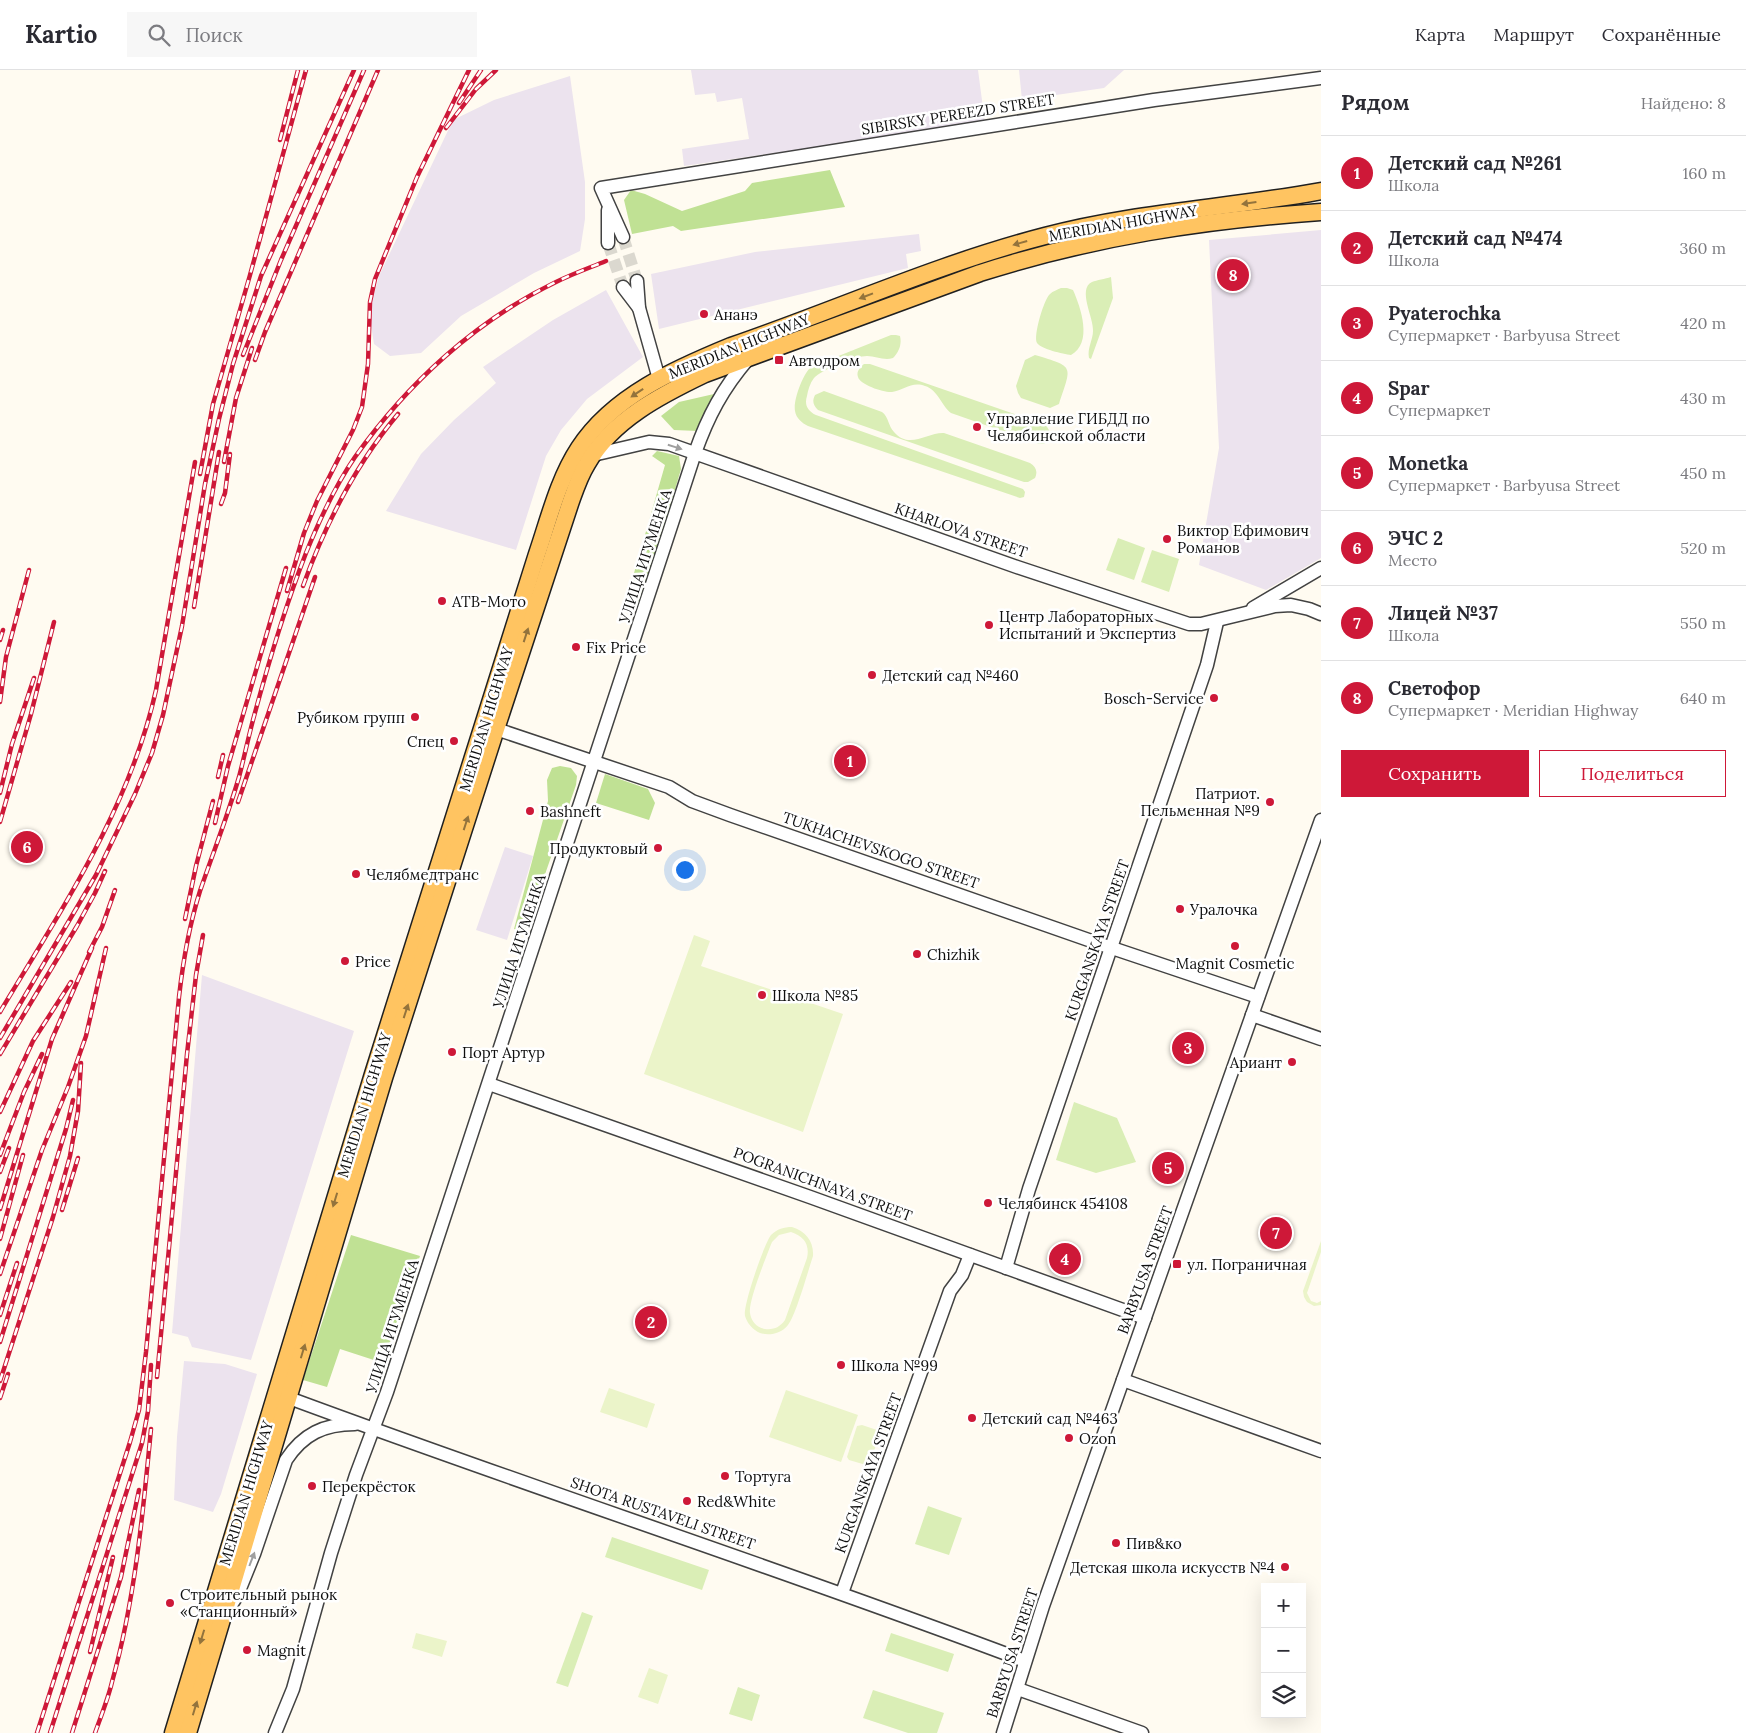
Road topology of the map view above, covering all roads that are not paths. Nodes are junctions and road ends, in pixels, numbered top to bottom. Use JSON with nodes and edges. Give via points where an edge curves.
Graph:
{"nodes":[{"id":1,"x":1321,"y":78,"type":"edge"},
{"id":2,"x":1321,"y":193,"type":"edge"},
{"id":3,"x":608,"y":205,"type":"junction"},
{"id":4,"x":1321,"y":212,"type":"edge"},
{"id":5,"x":623,"y":237,"type":"tunnel mouth"},
{"id":6,"x":608,"y":242,"type":"tunnel mouth"},
{"id":7,"x":637,"y":281,"type":"tunnel mouth"},
{"id":8,"x":623,"y":287,"type":"tunnel mouth"},
{"id":9,"x":639,"y":308,"type":"junction"},
{"id":10,"x":748,"y":359,"type":"junction"},
{"id":11,"x":659,"y":379,"type":"junction"},
{"id":12,"x":695,"y":453,"type":"junction"},
{"id":13,"x":593,"y":455,"type":"junction"},
{"id":14,"x":1321,"y":568,"type":"edge"},
{"id":15,"x":1293,"y":584,"type":"junction"},
{"id":16,"x":1292,"y":605,"type":"junction"},
{"id":17,"x":1321,"y":614,"type":"edge"},
{"id":18,"x":1240,"y":616,"type":"junction"},
{"id":19,"x":1217,"y":622,"type":"junction"},
{"id":20,"x":496,"y":728,"type":"junction"},
{"id":21,"x":594,"y":762,"type":"junction"},
{"id":22,"x":1321,"y":820,"type":"edge"},
{"id":23,"x":1316,"y":851,"type":"edge"},
{"id":24,"x":1111,"y":948,"type":"junction"},
{"id":25,"x":1258,"y":997,"type":"junction"},
{"id":26,"x":1252,"y":1015,"type":"junction"},
{"id":27,"x":1321,"y":1039,"type":"edge"},
{"id":28,"x":489,"y":1084,"type":"junction"},
{"id":29,"x":970,"y":1255,"type":"junction"},
{"id":30,"x":1006,"y":1268,"type":"junction"},
{"id":31,"x":1145,"y":1318,"type":"junction"},
{"id":32,"x":1123,"y":1380,"type":"junction"},
{"id":33,"x":283,"y":1396,"type":"junction"},
{"id":34,"x":368,"y":1426,"type":"junction"},
{"id":35,"x":1321,"y":1451,"type":"edge"},
{"id":36,"x":842,"y":1593,"type":"junction"},
{"id":37,"x":223,"y":1618,"type":"junction"},
{"id":38,"x":1026,"y":1661,"type":"junction"},
{"id":39,"x":1018,"y":1690,"type":"junction"},
{"id":40,"x":173,"y":1733,"type":"edge"},
{"id":41,"x":188,"y":1733,"type":"edge"},
{"id":42,"x":275,"y":1733,"type":"edge"},
{"id":43,"x":1003,"y":1733,"type":"edge"},
{"id":44,"x":1142,"y":1733,"type":"edge"}],
"edges":[{"from":1,"to":3,"type":"street","name":"SIBIRSKY PEREEZD STREET","via":[[1135,103],[602,188]]},
{"from":2,"to":11,"type":"main road","name":"MERIDIAN HIGHWAY","one_way":true,"via":[[1147,217],[1046,236],[923,274],[698,359]]},
{"from":3,"to":5,"type":"street"},
{"from":3,"to":6,"type":"street"},
{"from":4,"to":10,"type":"main road","name":"MERIDIAN HIGHWAY","via":[[1241,218],[1155,230],[1027,258]]},
{"from":7,"to":9,"type":"street"},
{"from":8,"to":9,"type":"street"},
{"from":9,"to":11,"type":"street"},
{"from":10,"to":12,"type":"street","name":"УЛИЦА ИГУМЕНКА","via":[[718,399]]},
{"from":10,"to":13,"type":"main road","name":"MERIDIAN HIGHWAY","via":[[666,392],[633,414]]},
{"from":11,"to":33,"type":"main road","name":"MERIDIAN HIGHWAY","one_way":true,"via":[[612,410],[594,428],[579,448],[562,482],[383,1042]]},
{"from":13,"to":12,"type":"street","name":"KHARLOVA STREET","one_way":true,"via":[[650,442],[669,444]]},
{"from":12,"to":19,"type":"street","name":"KHARLOVA STREET","via":[[1158,614],[1189,624]]},
{"from":12,"to":21,"type":"street","name":"УЛИЦА ИГУМЕНКА"},
{"from":20,"to":13,"type":"main road","name":"MERIDIAN HIGHWAY","one_way":true,"via":[[570,504]]},
{"from":14,"to":15,"type":"street"},
{"from":15,"to":16,"type":"street","via":[[1290,593]]},
{"from":15,"to":18,"type":"street"},
{"from":16,"to":17,"type":"street","name":"KHARLOVA STREET"},
{"from":16,"to":18,"type":"street","name":"KHARLOVA STREET","via":[[1275,606]]},
{"from":18,"to":19,"type":"street","name":"KHARLOVA STREET"},
{"from":19,"to":24,"type":"street","name":"KURGANSKAYA STREET","via":[[1207,664]]},
{"from":20,"to":21,"type":"street","name":"TUKHACHEVSKOGO STREET"},
{"from":33,"to":20,"type":"main road","name":"MERIDIAN HIGHWAY","one_way":true},
{"from":21,"to":24,"type":"street","name":"TUKHACHEVSKOGO STREET","via":[[669,787],[692,801]]},
{"from":21,"to":28,"type":"street","name":"УЛИЦА ИГУМЕНКА"},
{"from":22,"to":23,"type":"street","name":"BARBYUSA STREET"},
{"from":23,"to":25,"type":"street","name":"BARBYUSA STREET"},
{"from":24,"to":25,"type":"street","name":"TUKHACHEVSKOGO STREET"},
{"from":24,"to":30,"type":"street","name":"KURGANSKAYA STREET","via":[[1029,1189]]},
{"from":25,"to":26,"type":"street","name":"BARBYUSA STREET"},
{"from":26,"to":27,"type":"street"},
{"from":26,"to":31,"type":"street","name":"BARBYUSA STREET"},
{"from":28,"to":29,"type":"street","name":"POGRANICHNAYA STREET"},
{"from":28,"to":34,"type":"street","name":"УЛИЦА ИГУМЕНКА","via":[[387,1392]]},
{"from":29,"to":30,"type":"street","name":"POGRANICHNAYA STREET"},
{"from":29,"to":36,"type":"street","name":"KURGANSKAYA STREET","via":[[962,1276],[950,1291]]},
{"from":30,"to":31,"type":"street","name":"POGRANICHNAYA STREET"},
{"from":31,"to":32,"type":"street","name":"BARBYUSA STREET"},
{"from":32,"to":35,"type":"street"},
{"from":32,"to":38,"type":"street","name":"BARBYUSA STREET"},
{"from":33,"to":34,"type":"street","name":"SHOTA RUSTAVELI STREET"},
{"from":33,"to":37,"type":"main road","name":"MERIDIAN HIGHWAY"},
{"from":33,"to":40,"type":"main road","name":"MERIDIAN HIGHWAY","one_way":true},
{"from":34,"to":36,"type":"street","name":"SHOTA RUSTAVELI STREET"},
{"from":37,"to":34,"type":"street","one_way":true,"via":[[237,1596],[286,1460],[294,1447],[324,1428],[343,1424]]},
{"from":34,"to":42,"type":"street","name":"УЛИЦА ИГУМЕНКА","via":[[293,1689]]},
{"from":36,"to":38,"type":"street","name":"SHOTA RUSTAVELI STREET"},
{"from":41,"to":37,"type":"main road","name":"MERIDIAN HIGHWAY","one_way":true},
{"from":38,"to":39,"type":"street","name":"BARBYUSA STREET"},
{"from":39,"to":43,"type":"street","name":"BARBYUSA STREET"},
{"from":39,"to":44,"type":"street"}]}
